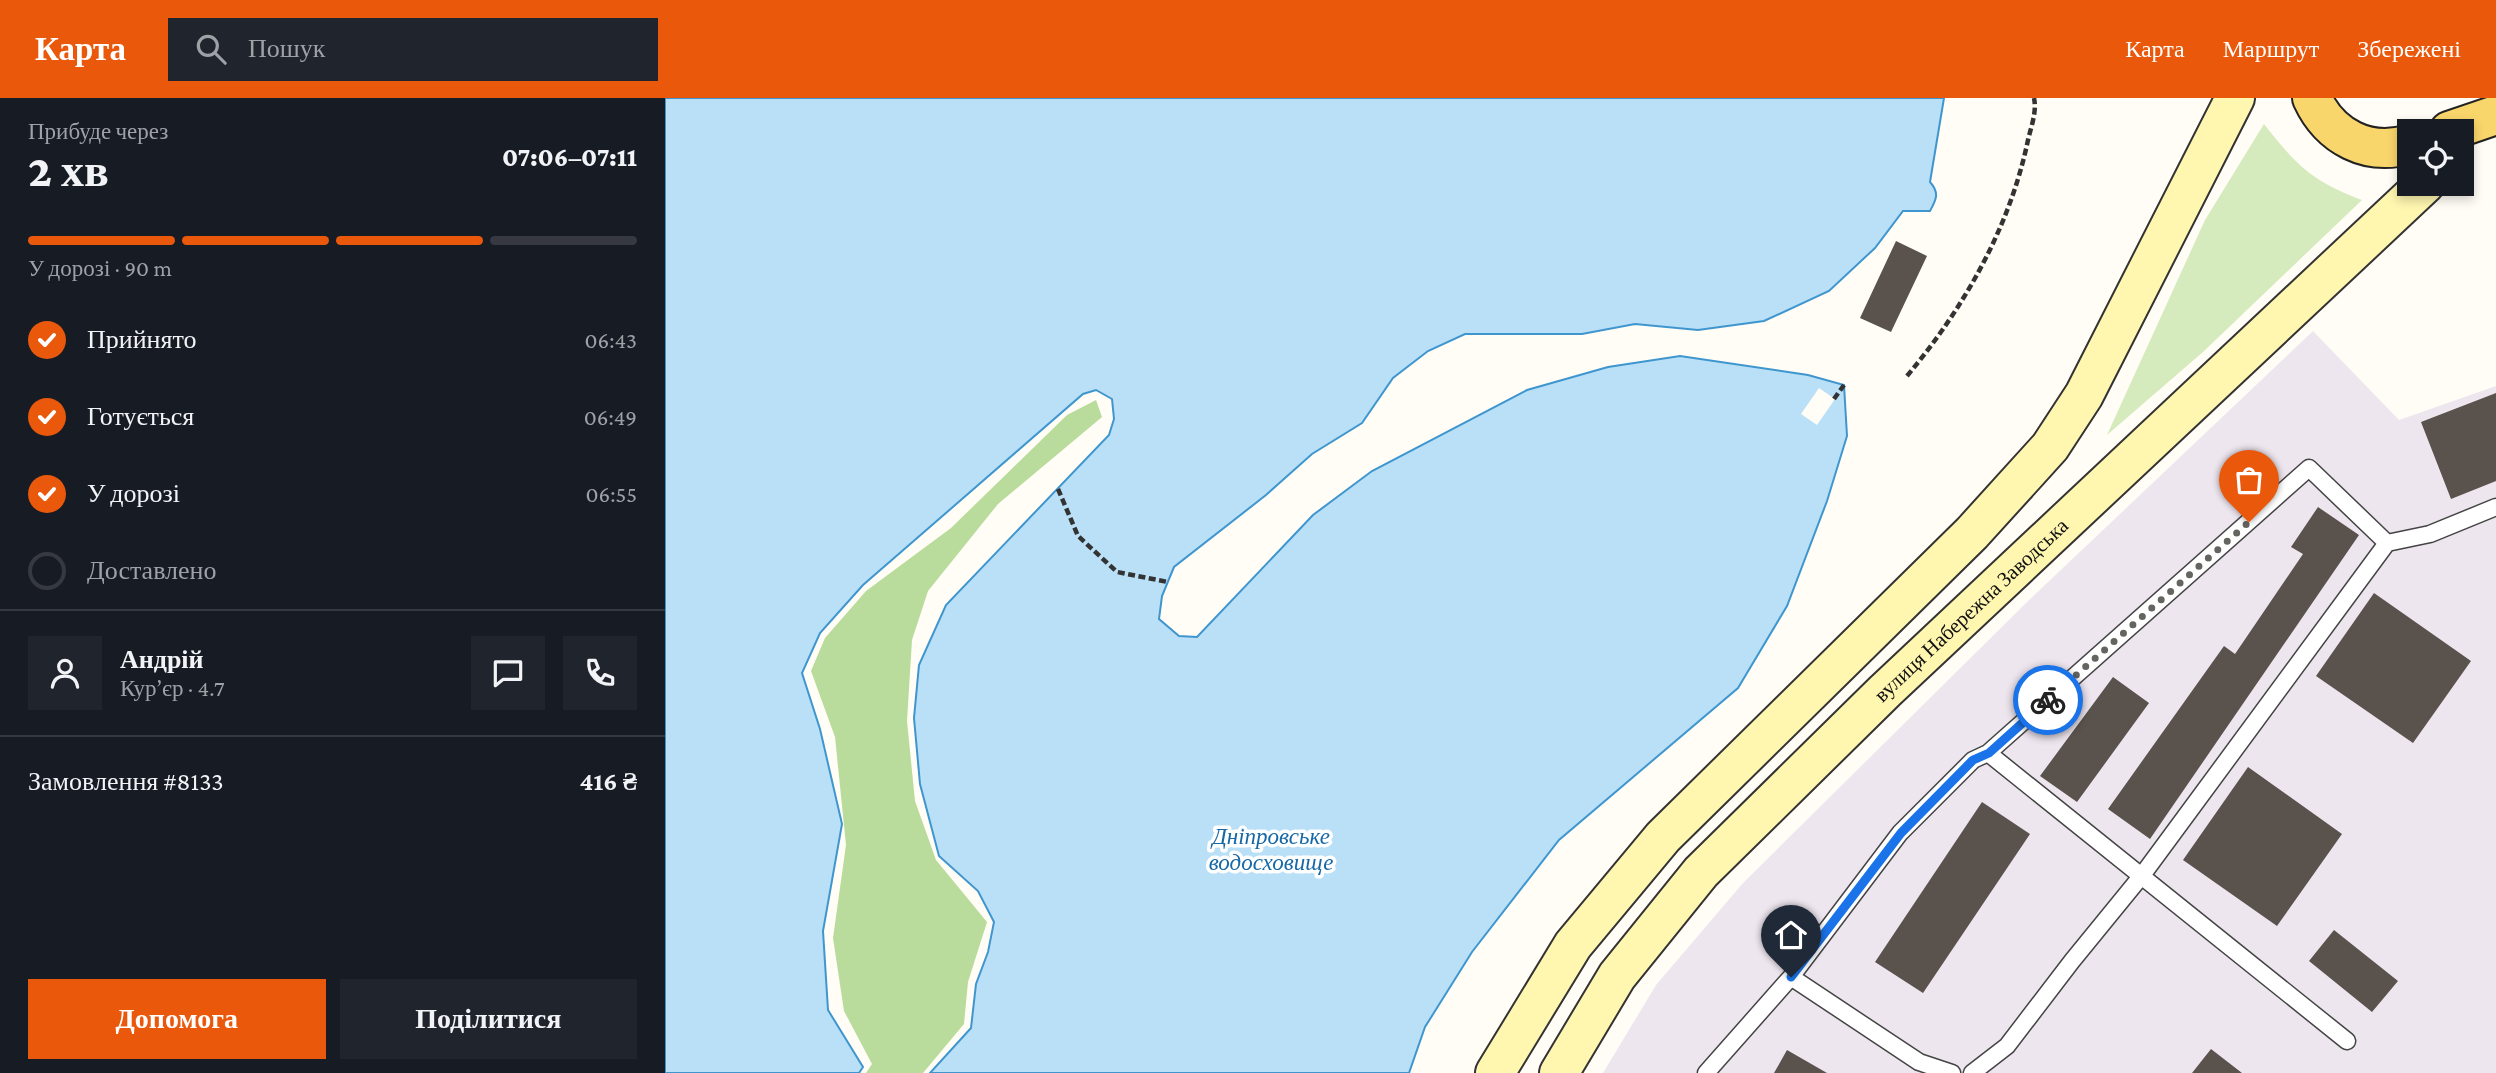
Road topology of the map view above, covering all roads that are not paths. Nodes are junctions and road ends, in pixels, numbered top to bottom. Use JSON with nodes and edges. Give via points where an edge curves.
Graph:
{"nodes":[{"id":1,"x":2235,"y":98,"type":"edge"},
{"id":2,"x":2312,"y":98,"type":"edge"},
{"id":3,"x":2496,"y":116,"type":"edge"},
{"id":4,"x":2474,"y":123,"type":"edge"},
{"id":5,"x":2474,"y":137,"type":"edge"},
{"id":6,"x":2397,"y":148,"type":"edge"},
{"id":7,"x":2412,"y":196,"type":"edge"},
{"id":8,"x":2496,"y":507,"type":"edge"},
{"id":9,"x":2387,"y":543,"type":"junction"},
{"id":10,"x":1989,"y":753,"type":"junction"},
{"id":11,"x":2143,"y":874,"type":"junction"},
{"id":12,"x":1791,"y":977,"type":"junction"},
{"id":13,"x":2347,"y":1041,"type":"dead end"},
{"id":14,"x":1915,"y":1068,"type":"edge"},
{"id":15,"x":1495,"y":1073,"type":"edge"},
{"id":16,"x":1559,"y":1073,"type":"edge"},
{"id":17,"x":1706,"y":1073,"type":"edge"},
{"id":18,"x":1952,"y":1073,"type":"edge"},
{"id":19,"x":1972,"y":1073,"type":"edge"}],
"edges":[{"from":1,"to":15,"type":"main road","via":[[2084,395],[2050,447],[1972,533],[1663,837],[1573,945]]},
{"from":2,"to":6,"type":"main road","via":[[2338,133],[2362,146]]},
{"from":3,"to":4,"type":"main road"},
{"from":3,"to":5,"type":"main road"},
{"from":7,"to":16,"type":"main road","name":"вулиця Набережна Заводська","via":[[1885,691],[1701,872],[1617,976]]},
{"from":8,"to":9,"type":"lane","via":[[2430,534]]},
{"from":9,"to":10,"type":"lane","via":[[2309,468]]},
{"from":9,"to":11,"type":"lane"},
{"from":10,"to":11,"type":"lane"},
{"from":10,"to":12,"type":"lane","via":[[1973,760],[1901,833]]},
{"from":11,"to":13,"type":"lane"},
{"from":11,"to":19,"type":"lane","via":[[2007,1046]]},
{"from":12,"to":14,"type":"lane"},
{"from":12,"to":17,"type":"lane"},
{"from":14,"to":18,"type":"lane"}]}
